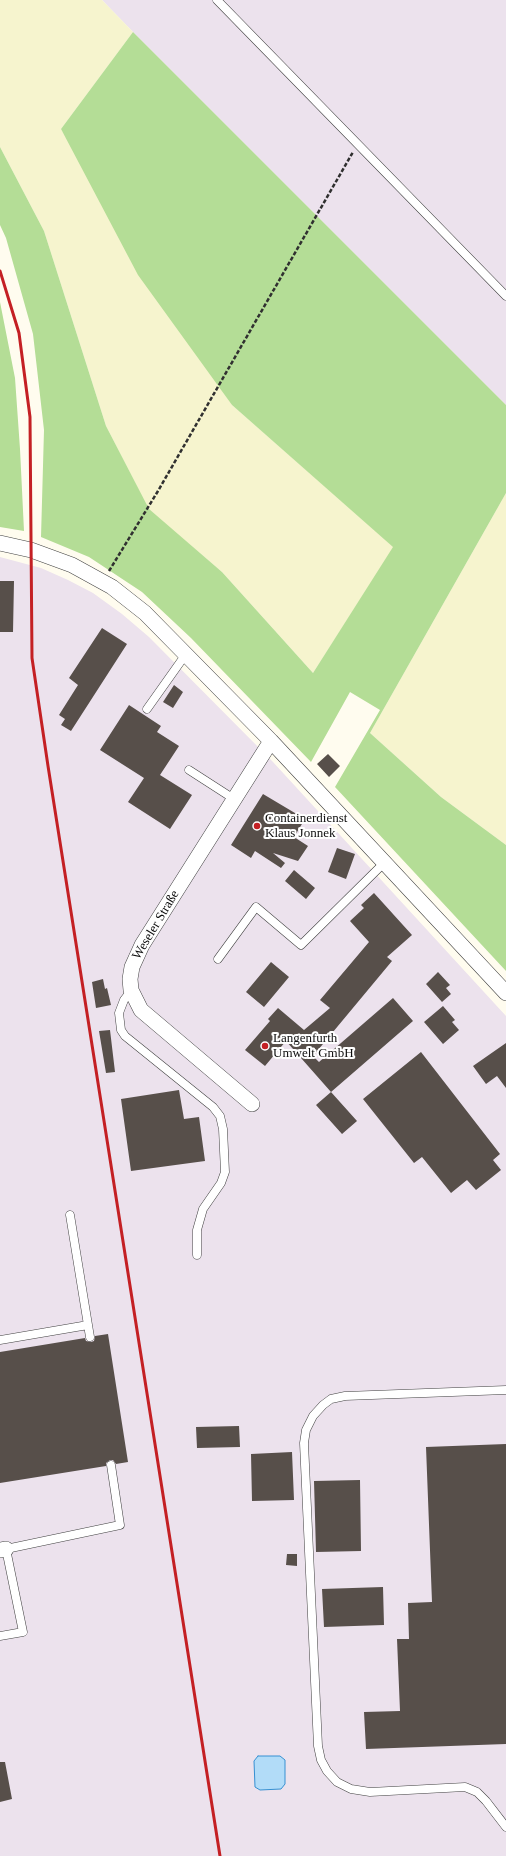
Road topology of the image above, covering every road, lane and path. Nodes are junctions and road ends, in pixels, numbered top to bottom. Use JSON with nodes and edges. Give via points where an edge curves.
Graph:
{"nodes":[{"id":1,"x":217,"y":0,"type":"edge"},
{"id":2,"x":357,"y":145,"type":"junction"},
{"id":3,"x":506,"y":296,"type":"edge"},
{"id":4,"x":0,"y":543,"type":"edge"},
{"id":5,"x":103,"y":582,"type":"junction"},
{"id":6,"x":186,"y":654,"type":"junction"},
{"id":7,"x":147,"y":709,"type":"dead end"},
{"id":8,"x":271,"y":741,"type":"junction"},
{"id":9,"x":189,"y":770,"type":"dead end"},
{"id":10,"x":234,"y":799,"type":"junction"},
{"id":11,"x":384,"y":863,"type":"junction"},
{"id":12,"x":218,"y":959,"type":"dead end"},
{"id":13,"x":131,"y":991,"type":"junction"},
{"id":14,"x":506,"y":993,"type":"edge"},
{"id":15,"x":252,"y":1104,"type":"dead end"},
{"id":16,"x":70,"y":1215,"type":"dead end"},
{"id":17,"x":197,"y":1255,"type":"dead end"},
{"id":18,"x":88,"y":1325,"type":"junction"},
{"id":19,"x":90,"y":1337,"type":"dead end"},
{"id":20,"x":0,"y":1340,"type":"edge"},
{"id":21,"x":506,"y":1390,"type":"edge"},
{"id":22,"x":111,"y":1465,"type":"dead end"},
{"id":23,"x":3,"y":1550,"type":"edge"},
{"id":24,"x":0,"y":1636,"type":"edge"},
{"id":25,"x":506,"y":1827,"type":"edge"}],
"edges":[{"from":1,"to":2,"type":"lane"},
{"from":2,"to":3,"type":"lane"},
{"from":2,"to":5,"type":"path","via":[[210,403]]},
{"from":4,"to":5,"type":"street","via":[[48,555]]},
{"from":5,"to":6,"type":"street","via":[[128,599]]},
{"from":6,"to":7,"type":"lane"},
{"from":6,"to":8,"type":"street"},
{"from":8,"to":10,"type":"street","name":"Weseler Straße"},
{"from":8,"to":11,"type":"street"},
{"from":9,"to":10,"type":"lane"},
{"from":10,"to":13,"type":"street","name":"Weseler Straße","via":[[136,956],[130,979]]},
{"from":11,"to":12,"type":"lane","via":[[301,945],[256,907]]},
{"from":11,"to":14,"type":"street"},
{"from":13,"to":15,"type":"street","name":"Weseler Straße","via":[[141,1010]]},
{"from":13,"to":17,"type":"lane","via":[[119,1013],[121,1030],[125,1036],[213,1107],[220,1116],[225,1172],[221,1183],[203,1209],[197,1230]]},
{"from":16,"to":18,"type":"lane"},
{"from":18,"to":19,"type":"lane"},
{"from":18,"to":20,"type":"lane"},
{"from":21,"to":25,"type":"lane","via":[[345,1396],[331,1399],[313,1416],[306,1430],[304,1443],[318,1746],[321,1760],[337,1782],[351,1789],[370,1792],[465,1788],[476,1792],[486,1801]]},
{"from":22,"to":23,"type":"lane","via":[[120,1525]]},
{"from":23,"to":24,"type":"lane","via":[[23,1632]]}]}
